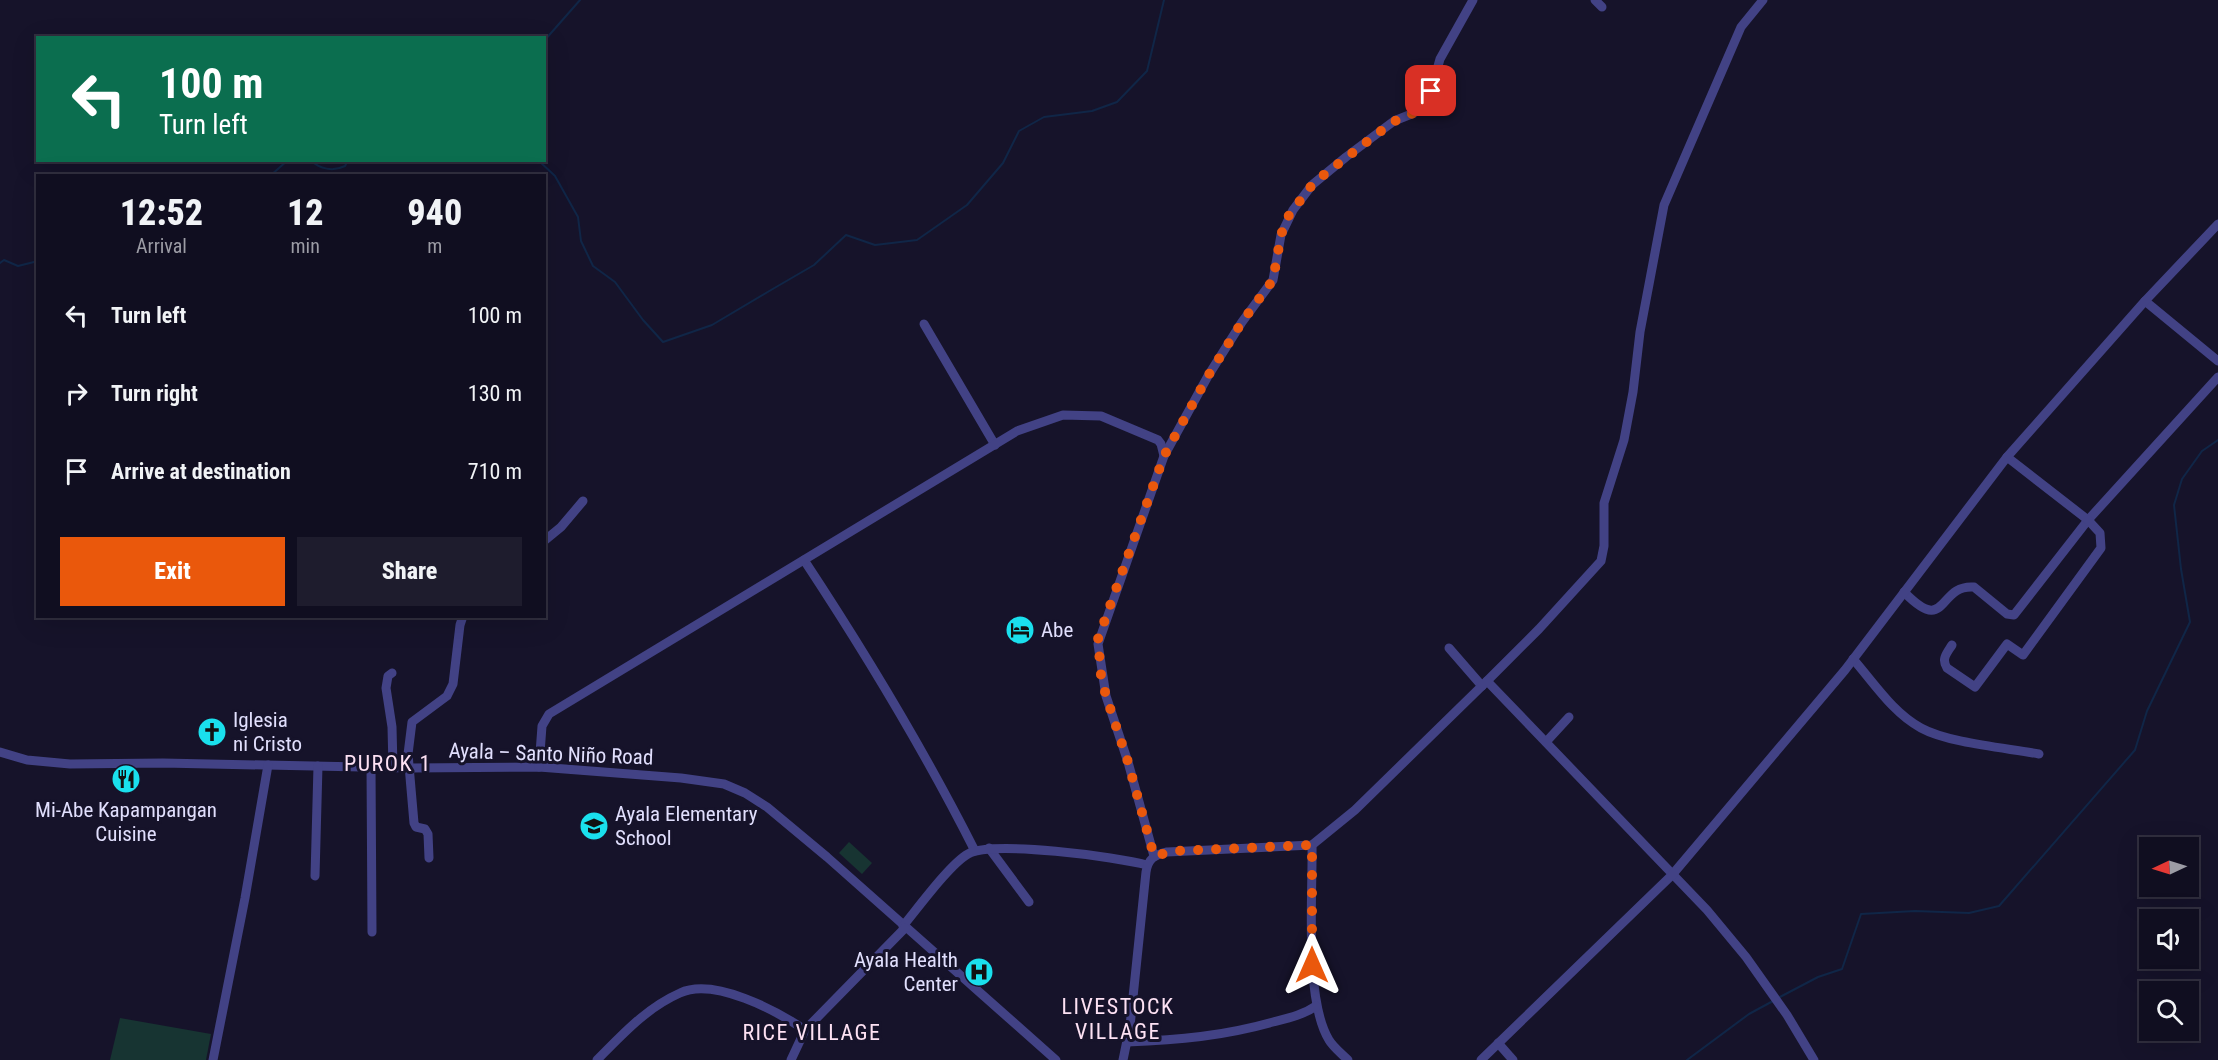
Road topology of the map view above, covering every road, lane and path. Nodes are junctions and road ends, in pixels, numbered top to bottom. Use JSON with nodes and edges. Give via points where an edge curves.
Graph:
{"nodes":[{"id":1,"x":1473,"y":0,"type":"edge"},
{"id":2,"x":1763,"y":0,"type":"edge"},
{"id":3,"x":2218,"y":224,"type":"edge"},
{"id":4,"x":2145,"y":301,"type":"junction"},
{"id":5,"x":924,"y":324,"type":"dead end"},
{"id":6,"x":2218,"y":361,"type":"edge"},
{"id":7,"x":2218,"y":377,"type":"edge"},
{"id":8,"x":995,"y":445,"type":"junction"},
{"id":9,"x":1164,"y":456,"type":"junction"},
{"id":10,"x":2007,"y":457,"type":"junction"},
{"id":11,"x":583,"y":501,"type":"dead end"},
{"id":12,"x":2088,"y":520,"type":"junction"},
{"id":13,"x":546,"y":539,"type":"edge"},
{"id":14,"x":804,"y":560,"type":"junction"},
{"id":15,"x":1904,"y":592,"type":"junction"},
{"id":16,"x":462,"y":618,"type":"edge"},
{"id":17,"x":1952,"y":645,"type":"dead end"},
{"id":18,"x":1449,"y":648,"type":"dead end"},
{"id":19,"x":1853,"y":659,"type":"junction"},
{"id":20,"x":392,"y":673,"type":"dead end"},
{"id":21,"x":1484,"y":683,"type":"junction"},
{"id":22,"x":1569,"y":717,"type":"dead end"},
{"id":23,"x":1546,"y":742,"type":"junction"},
{"id":24,"x":0,"y":752,"type":"edge"},
{"id":25,"x":2039,"y":754,"type":"dead end"},
{"id":26,"x":268,"y":765,"type":"junction"},
{"id":27,"x":318,"y":766,"type":"junction"},
{"id":28,"x":371,"y":766,"type":"junction"},
{"id":29,"x":539,"y":767,"type":"junction"},
{"id":30,"x":393,"y":768,"type":"junction"},
{"id":31,"x":409,"y":768,"type":"junction"},
{"id":32,"x":1312,"y":845,"type":"junction"},
{"id":33,"x":990,"y":849,"type":"junction"},
{"id":34,"x":975,"y":851,"type":"junction"},
{"id":35,"x":1154,"y":856,"type":"junction"},
{"id":36,"x":429,"y":858,"type":"dead end"},
{"id":37,"x":1147,"y":865,"type":"junction"},
{"id":38,"x":1672,"y":875,"type":"junction"},
{"id":39,"x":315,"y":876,"type":"dead end"},
{"id":40,"x":1029,"y":902,"type":"dead end"},
{"id":41,"x":904,"y":927,"type":"junction"},
{"id":42,"x":372,"y":932,"type":"dead end"},
{"id":43,"x":1316,"y":1006,"type":"junction"},
{"id":44,"x":805,"y":1030,"type":"junction"},
{"id":45,"x":1127,"y":1042,"type":"junction"},
{"id":46,"x":1498,"y":1043,"type":"junction"},
{"id":47,"x":213,"y":1060,"type":"edge"},
{"id":48,"x":597,"y":1060,"type":"edge"},
{"id":49,"x":791,"y":1060,"type":"edge"},
{"id":50,"x":1056,"y":1060,"type":"edge"},
{"id":51,"x":1123,"y":1060,"type":"edge"},
{"id":52,"x":1348,"y":1060,"type":"edge"},
{"id":53,"x":1481,"y":1060,"type":"edge"},
{"id":54,"x":1513,"y":1060,"type":"edge"},
{"id":55,"x":1814,"y":1060,"type":"edge"}],
"edges":[{"from":1,"to":9,"type":"street","via":[[1440,59],[1422,107],[1394,121],[1346,157],[1312,185],[1293,210],[1281,235],[1273,280],[1208,376]]},
{"from":2,"to":21,"type":"street","via":[[1741,27],[1664,205],[1624,440],[1604,503],[1601,561]]},
{"from":3,"to":4,"type":"street"},
{"from":4,"to":6,"type":"street"},
{"from":4,"to":10,"type":"street"},
{"from":5,"to":8,"type":"street"},
{"from":7,"to":12,"type":"street"},
{"from":8,"to":9,"type":"street","via":[[1017,431],[1063,415],[1101,416],[1158,440]]},
{"from":8,"to":14,"type":"street"},
{"from":9,"to":35,"type":"street","via":[[1100,633],[1098,649],[1106,696]]},
{"from":10,"to":12,"type":"street"},
{"from":10,"to":15,"type":"street"},
{"from":11,"to":13,"type":"street"},
{"from":12,"to":15,"type":"street","via":[[2014,615],[2007,614],[1974,587],[1958,590],[1936,609],[1928,610]]},
{"from":12,"to":17,"type":"street","via":[[2100,534],[2101,548],[2023,655],[2007,644],[1975,687],[1944,663]]},
{"from":14,"to":29,"type":"street","via":[[549,714],[542,726]]},
{"from":14,"to":34,"type":"street","via":[[903,719]]},
{"from":15,"to":19,"type":"street"},
{"from":16,"to":31,"type":"street","via":[[453,684],[447,696],[412,722]]},
{"from":18,"to":21,"type":"street"},
{"from":19,"to":25,"type":"street","via":[[1898,711],[1920,728],[1937,736]]},
{"from":19,"to":38,"type":"street"},
{"from":20,"to":30,"type":"street","via":[[386,688]]},
{"from":21,"to":23,"type":"street"},
{"from":21,"to":32,"type":"street","via":[[1355,810]]},
{"from":22,"to":23,"type":"street"},
{"from":23,"to":38,"type":"street"},
{"from":24,"to":26,"type":"street","name":"Ayala – Santo Niño Road","via":[[27,760],[70,764]]},
{"from":26,"to":27,"type":"street","name":"Ayala – Santo Niño Road"},
{"from":26,"to":47,"type":"street"},
{"from":27,"to":28,"type":"street","name":"Ayala – Santo Niño Road"},
{"from":27,"to":39,"type":"street"},
{"from":28,"to":30,"type":"street","name":"Ayala – Santo Niño Road"},
{"from":28,"to":42,"type":"street"},
{"from":29,"to":31,"type":"street","name":"Ayala – Santo Niño Road"},
{"from":29,"to":41,"type":"street","name":"Ayala – Santo Niño Road","via":[[681,778],[724,784],[745,793],[827,857]]},
{"from":30,"to":31,"type":"street","name":"Ayala – Santo Niño Road"},
{"from":31,"to":36,"type":"street","via":[[414,823],[428,834]]},
{"from":32,"to":35,"type":"street","via":[[1176,851]]},
{"from":32,"to":43,"type":"street"},
{"from":33,"to":34,"type":"street"},
{"from":33,"to":37,"type":"street","via":[[1024,849]]},
{"from":33,"to":40,"type":"street"},
{"from":34,"to":41,"type":"street","via":[[956,864]]},
{"from":35,"to":37,"type":"street"},
{"from":37,"to":45,"type":"street"},
{"from":38,"to":46,"type":"street"},
{"from":38,"to":55,"type":"street","via":[[1746,957]]},
{"from":41,"to":44,"type":"street"},
{"from":41,"to":50,"type":"street","name":"Ayala – Santo Niño Road"},
{"from":43,"to":45,"type":"street","via":[[1305,1013],[1224,1034]]},
{"from":43,"to":52,"type":"street","via":[[1329,1040]]},
{"from":44,"to":48,"type":"street","via":[[743,997],[708,990],[682,992],[635,1021]]},
{"from":44,"to":49,"type":"street"},
{"from":45,"to":51,"type":"street"},
{"from":46,"to":53,"type":"street"},
{"from":46,"to":54,"type":"street"}]}
